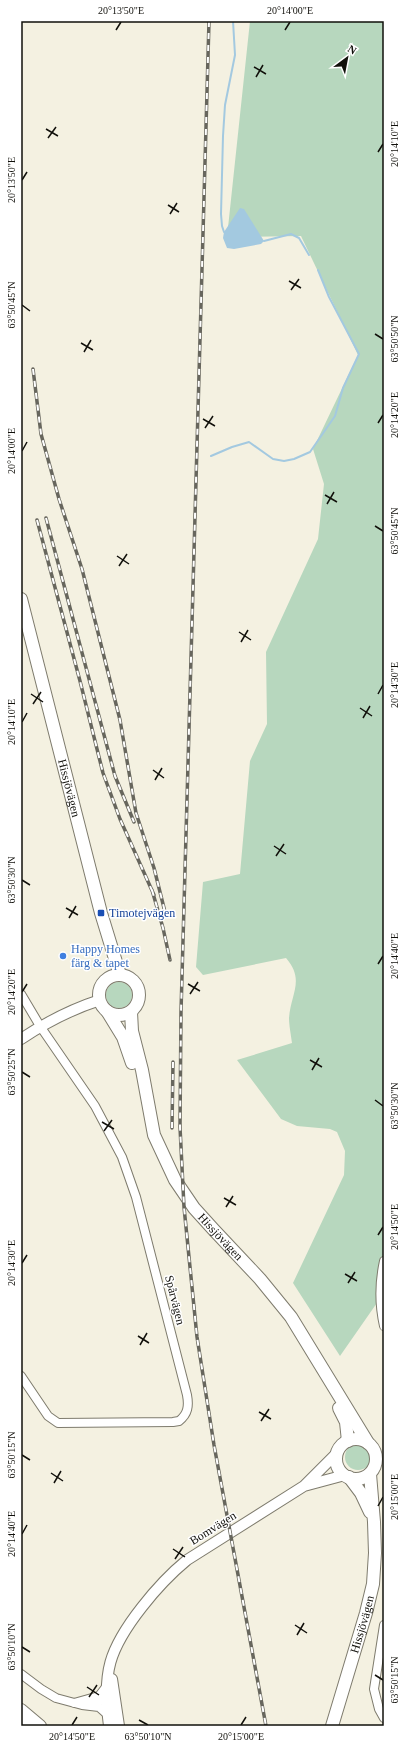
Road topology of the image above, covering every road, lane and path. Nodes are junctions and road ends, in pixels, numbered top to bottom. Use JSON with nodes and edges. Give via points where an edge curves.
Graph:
{"nodes":[{"id":1,"x":21,"y":599,"type":"edge"},
{"id":2,"x":25,"y":634,"type":"edge"},
{"id":3,"x":120,"y":975,"type":"junction"},
{"id":4,"x":21,"y":994,"type":"edge"},
{"id":5,"x":100,"y":1000,"type":"junction"},
{"id":6,"x":107,"y":1011,"type":"junction"},
{"id":7,"x":131,"y":1012,"type":"junction"},
{"id":8,"x":40,"y":1026,"type":"junction"},
{"id":9,"x":21,"y":1039,"type":"edge"},
{"id":10,"x":148,"y":1109,"type":"junction"},
{"id":11,"x":384,"y":1261,"type":"edge"},
{"id":12,"x":382,"y":1300,"type":"edge"},
{"id":13,"x":384,"y":1326,"type":"edge"},
{"id":14,"x":313,"y":1353,"type":"junction"},
{"id":15,"x":21,"y":1376,"type":"edge"},
{"id":16,"x":348,"y":1441,"type":"junction"},
{"id":17,"x":368,"y":1443,"type":"junction"},
{"id":18,"x":338,"y":1452,"type":"junction"},
{"id":19,"x":370,"y":1474,"type":"junction"},
{"id":20,"x":347,"y":1476,"type":"junction"},
{"id":21,"x":304,"y":1486,"type":"junction"},
{"id":22,"x":374,"y":1522,"type":"junction"},
{"id":23,"x":384,"y":1625,"type":"edge"},
{"id":24,"x":21,"y":1674,"type":"edge"},
{"id":25,"x":109,"y":1686,"type":"junction"},
{"id":26,"x":107,"y":1701,"type":"junction"},
{"id":27,"x":94,"y":1702,"type":"junction"},
{"id":28,"x":21,"y":1710,"type":"edge"},
{"id":29,"x":108,"y":1715,"type":"junction"},
{"id":30,"x":384,"y":1718,"type":"edge"},
{"id":31,"x":21,"y":1723,"type":"edge"},
{"id":32,"x":333,"y":1725,"type":"edge"},
{"id":33,"x":24,"y":1726,"type":"edge"},
{"id":34,"x":40,"y":1726,"type":"edge"},
{"id":35,"x":109,"y":1726,"type":"edge"},
{"id":36,"x":114,"y":1726,"type":"edge"},
{"id":37,"x":119,"y":1726,"type":"edge"}],
"edges":[{"from":1,"to":2,"type":"main road","name":"Hissjövägen"},
{"from":2,"to":3,"type":"main road","name":"Hissjövägen"},
{"from":3,"to":5,"type":"main road","via":[[104,982],[100,988]]},
{"from":3,"to":7,"type":"main road","via":[[131,979],[138,988],[138,1002]]},
{"from":4,"to":8,"type":"street"},
{"from":5,"to":6,"type":"main road"},
{"from":5,"to":8,"type":"street"},
{"from":6,"to":7,"type":"main road","via":[[116,1015]]},
{"from":6,"to":10,"type":"main road","name":"Hissjövägen","via":[[123,1037]]},
{"from":7,"to":10,"type":"main road","name":"Hissjövägen","via":[[132,1031]]},
{"from":8,"to":9,"type":"street"},
{"from":8,"to":15,"type":"street","name":"Spårvägen","via":[[94,1106],[122,1157],[136,1197],[187,1396],[187,1413],[179,1421],[173,1422],[58,1423],[48,1416]]},
{"from":10,"to":14,"type":"main road","name":"Hissjövägen","via":[[154,1135],[175,1180],[194,1208],[276,1297]]},
{"from":11,"to":12,"type":"street","via":[[380,1282]]},
{"from":12,"to":13,"type":"street"},
{"from":14,"to":16,"type":"main road","name":"Hissjövägen","via":[[346,1422]]},
{"from":14,"to":17,"type":"main road","name":"Hissjövägen"},
{"from":16,"to":17,"type":"main road","via":[[360,1440]]},
{"from":16,"to":18,"type":"main road"},
{"from":17,"to":19,"type":"main road","via":[[374,1449],[376,1457]]},
{"from":18,"to":20,"type":"main road","via":[[338,1466]]},
{"from":18,"to":21,"type":"street","name":"Bomvägen"},
{"from":19,"to":20,"type":"main road","via":[[355,1479]]},
{"from":19,"to":22,"type":"main road","name":"Hissjövägen"},
{"from":20,"to":21,"type":"street","name":"Bomvägen"},
{"from":20,"to":22,"type":"main road","name":"Hissjövägen","via":[[361,1493]]},
{"from":21,"to":25,"type":"street","name":"Bomvägen","via":[[204,1548],[172,1571],[128,1624],[115,1647],[110,1665]]},
{"from":22,"to":32,"type":"main road","name":"Hissjövägen","via":[[373,1584]]},
{"from":23,"to":30,"type":"street","via":[[374,1689]]},
{"from":24,"to":27,"type":"street","via":[[56,1698],[74,1703]]},
{"from":25,"to":26,"type":"street","name":"Bomvägen"},
{"from":25,"to":27,"type":"street"},
{"from":25,"to":37,"type":"street","name":"Bomvägen"},
{"from":26,"to":27,"type":"street"},
{"from":26,"to":29,"type":"street","name":"Bomvägen"},
{"from":26,"to":36,"type":"street","name":"Bomvägen","via":[[111,1705]]},
{"from":27,"to":29,"type":"street"},
{"from":28,"to":34,"type":"main road"},
{"from":29,"to":35,"type":"street","name":"Bomvägen"},
{"from":31,"to":33,"type":"main road"}]}
